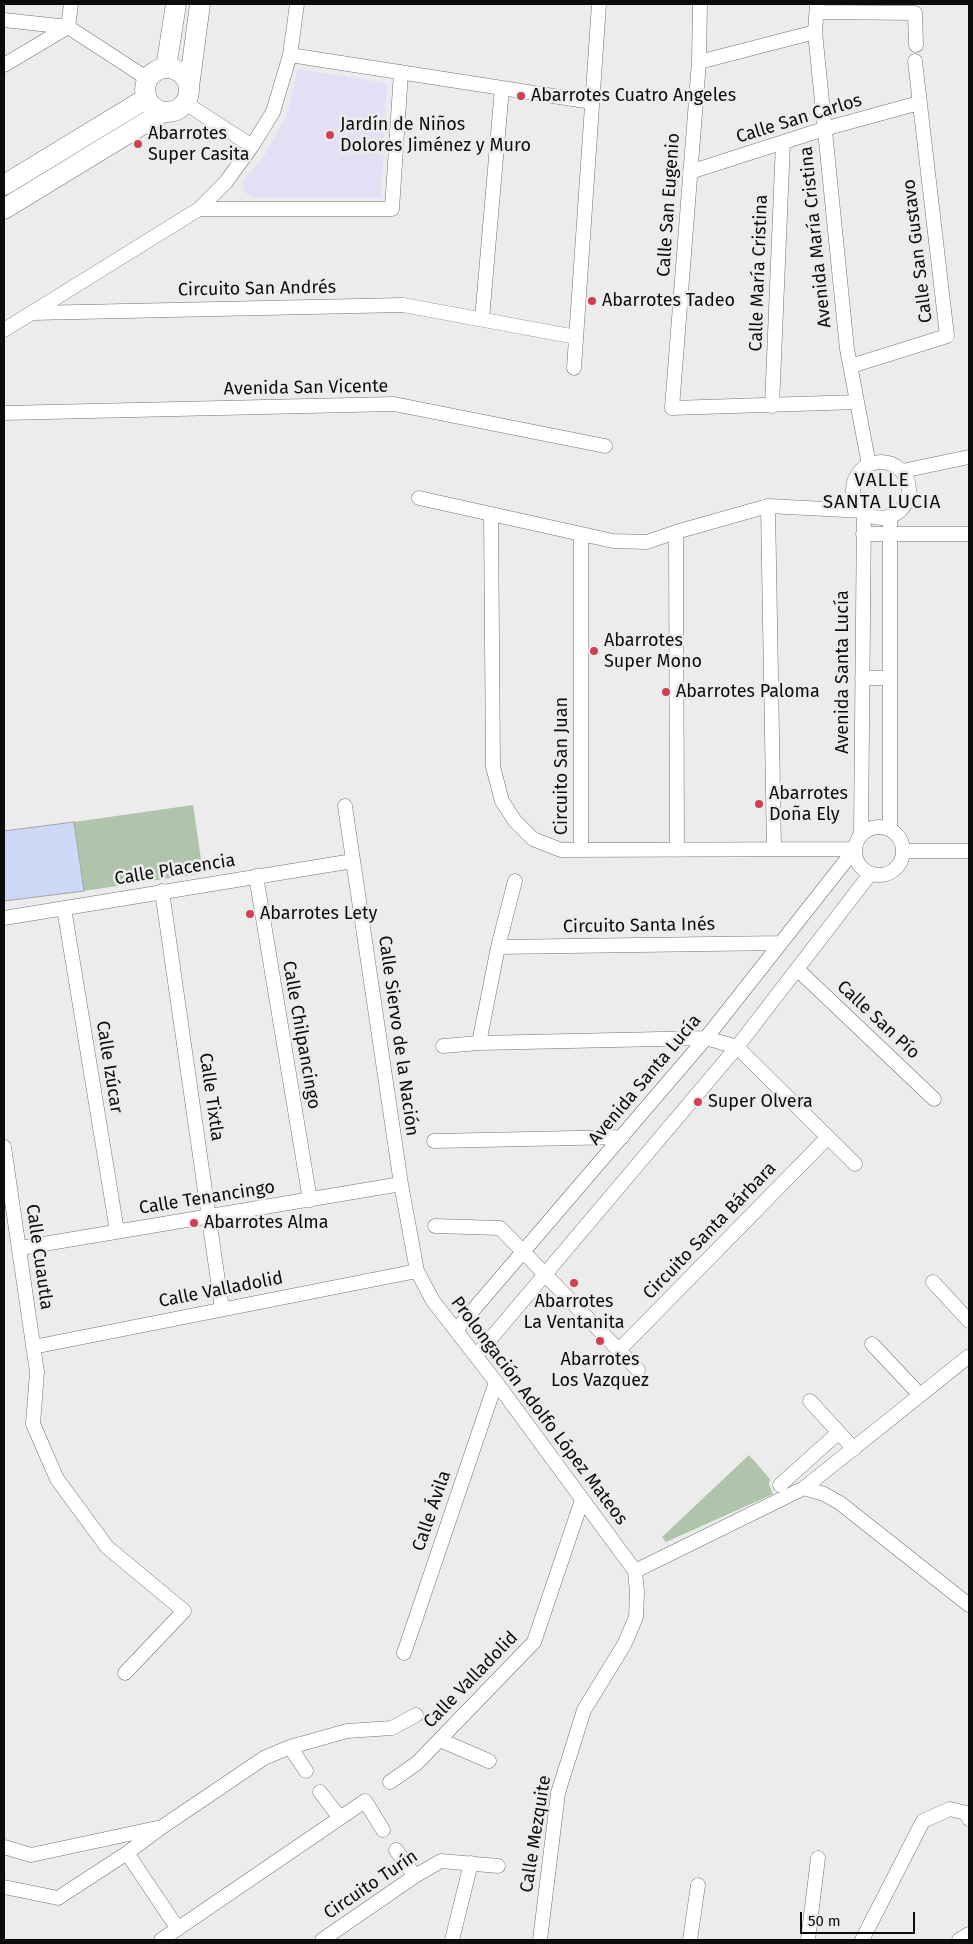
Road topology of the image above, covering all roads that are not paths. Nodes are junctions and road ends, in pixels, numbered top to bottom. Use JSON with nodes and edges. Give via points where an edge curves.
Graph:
{"nodes":[{"id":1,"x":71,"y":4,"type":"edge"},
{"id":2,"x":176,"y":4,"type":"edge"},
{"id":3,"x":200,"y":4,"type":"edge"},
{"id":4,"x":297,"y":4,"type":"edge"},
{"id":5,"x":599,"y":4,"type":"edge"},
{"id":6,"x":700,"y":4,"type":"edge"},
{"id":7,"x":817,"y":8,"type":"edge"},
{"id":8,"x":4,"y":20,"type":"edge"},
{"id":9,"x":68,"y":27,"type":"junction"},
{"id":10,"x":814,"y":32,"type":"junction"},
{"id":11,"x":916,"y":45,"type":"dead end"},
{"id":12,"x":290,"y":56,"type":"junction"},
{"id":13,"x":699,"y":62,"type":"junction"},
{"id":14,"x":915,"y":62,"type":"dead end"},
{"id":15,"x":4,"y":65,"type":"edge"},
{"id":16,"x":166,"y":68,"type":"junction"},
{"id":17,"x":400,"y":72,"type":"junction"},
{"id":18,"x":502,"y":88,"type":"junction"},
{"id":19,"x":147,"y":89,"type":"junction"},
{"id":20,"x":187,"y":95,"type":"junction"},
{"id":21,"x":592,"y":102,"type":"junction"},
{"id":22,"x":919,"y":103,"type":"junction"},
{"id":23,"x":163,"y":112,"type":"junction"},
{"id":24,"x":824,"y":129,"type":"junction"},
{"id":25,"x":783,"y":142,"type":"junction"},
{"id":26,"x":252,"y":146,"type":"junction"},
{"id":27,"x":690,"y":172,"type":"junction"},
{"id":28,"x":4,"y":185,"type":"edge"},
{"id":29,"x":4,"y":210,"type":"edge"},
{"id":30,"x":199,"y":210,"type":"junction"},
{"id":31,"x":32,"y":313,"type":"junction"},
{"id":32,"x":482,"y":319,"type":"junction"},
{"id":33,"x":4,"y":330,"type":"edge"},
{"id":34,"x":576,"y":337,"type":"junction"},
{"id":35,"x":851,"y":366,"type":"junction"},
{"id":36,"x":574,"y":368,"type":"dead end"},
{"id":37,"x":857,"y":402,"type":"junction"},
{"id":38,"x":772,"y":406,"type":"junction"},
{"id":39,"x":4,"y":413,"type":"edge"},
{"id":40,"x":605,"y":446,"type":"dead end"},
{"id":41,"x":969,"y":457,"type":"edge"},
{"id":42,"x":869,"y":465,"type":"junction"},
{"id":43,"x":902,"y":471,"type":"junction"},
{"id":44,"x":419,"y":498,"type":"dead end"},
{"id":45,"x":768,"y":506,"type":"junction"},
{"id":46,"x":864,"y":511,"type":"junction"},
{"id":47,"x":491,"y":514,"type":"junction"},
{"id":48,"x":890,"y":516,"type":"junction"},
{"id":49,"x":676,"y":532,"type":"junction"},
{"id":50,"x":581,"y":534,"type":"junction"},
{"id":51,"x":863,"y":534,"type":"junction"},
{"id":52,"x":890,"y":534,"type":"junction"},
{"id":53,"x":969,"y":534,"type":"edge"},
{"id":54,"x":862,"y":678,"type":"junction"},
{"id":55,"x":890,"y":678,"type":"junction"},
{"id":56,"x":345,"y":806,"type":"dead end"},
{"id":57,"x":890,"y":829,"type":"junction"},
{"id":58,"x":861,"y":834,"type":"junction"},
{"id":59,"x":774,"y":849,"type":"junction"},
{"id":60,"x":855,"y":849,"type":"junction"},
{"id":61,"x":581,"y":850,"type":"junction"},
{"id":62,"x":677,"y":850,"type":"junction"},
{"id":63,"x":903,"y":851,"type":"junction"},
{"id":64,"x":969,"y":851,"type":"edge"},
{"id":65,"x":353,"y":861,"type":"junction"},
{"id":66,"x":871,"y":873,"type":"junction"},
{"id":67,"x":256,"y":876,"type":"junction"},
{"id":68,"x":515,"y":881,"type":"dead end"},
{"id":69,"x":162,"y":891,"type":"junction"},
{"id":70,"x":64,"y":908,"type":"junction"},
{"id":71,"x":4,"y":918,"type":"edge"},
{"id":72,"x":780,"y":943,"type":"junction"},
{"id":73,"x":498,"y":947,"type":"junction"},
{"id":74,"x":797,"y":969,"type":"junction"},
{"id":75,"x":706,"y":1038,"type":"junction"},
{"id":76,"x":479,"y":1043,"type":"junction"},
{"id":77,"x":443,"y":1046,"type":"dead end"},
{"id":78,"x":737,"y":1047,"type":"junction"},
{"id":79,"x":934,"y":1099,"type":"dead end"},
{"id":80,"x":622,"y":1136,"type":"junction"},
{"id":81,"x":828,"y":1137,"type":"junction"},
{"id":82,"x":434,"y":1141,"type":"dead end"},
{"id":83,"x":4,"y":1147,"type":"edge"},
{"id":84,"x":855,"y":1164,"type":"dead end"},
{"id":85,"x":401,"y":1184,"type":"junction"},
{"id":86,"x":310,"y":1200,"type":"junction"},
{"id":87,"x":209,"y":1216,"type":"junction"},
{"id":88,"x":435,"y":1226,"type":"dead end"},
{"id":89,"x":117,"y":1231,"type":"junction"},
{"id":90,"x":20,"y":1248,"type":"junction"},
{"id":91,"x":523,"y":1252,"type":"junction"},
{"id":92,"x":417,"y":1271,"type":"junction"},
{"id":93,"x":545,"y":1274,"type":"junction"},
{"id":94,"x":933,"y":1282,"type":"dead end"},
{"id":95,"x":222,"y":1309,"type":"junction"},
{"id":96,"x":969,"y":1321,"type":"edge"},
{"id":97,"x":456,"y":1330,"type":"junction"},
{"id":98,"x":872,"y":1344,"type":"dead end"},
{"id":99,"x":33,"y":1347,"type":"junction"},
{"id":100,"x":619,"y":1350,"type":"junction"},
{"id":101,"x":476,"y":1356,"type":"junction"},
{"id":102,"x":969,"y":1356,"type":"edge"},
{"id":103,"x":638,"y":1370,"type":"dead end"},
{"id":104,"x":496,"y":1382,"type":"junction"},
{"id":105,"x":920,"y":1395,"type":"junction"},
{"id":106,"x":810,"y":1401,"type":"dead end"},
{"id":107,"x":838,"y":1433,"type":"junction"},
{"id":108,"x":854,"y":1448,"type":"junction"},
{"id":109,"x":780,"y":1485,"type":"dead end"},
{"id":110,"x":804,"y":1488,"type":"junction"},
{"id":111,"x":582,"y":1500,"type":"junction"},
{"id":112,"x":635,"y":1570,"type":"junction"},
{"id":113,"x":969,"y":1605,"type":"edge"},
{"id":114,"x":404,"y":1653,"type":"dead end"},
{"id":115,"x":125,"y":1673,"type":"dead end"},
{"id":116,"x":416,"y":1715,"type":"dead end"},
{"id":117,"x":440,"y":1740,"type":"junction"},
{"id":118,"x":290,"y":1747,"type":"junction"},
{"id":119,"x":489,"y":1761,"type":"dead end"},
{"id":120,"x":306,"y":1771,"type":"dead end"},
{"id":121,"x":390,"y":1782,"type":"dead end"},
{"id":122,"x":320,"y":1792,"type":"dead end"},
{"id":123,"x":340,"y":1818,"type":"junction"},
{"id":124,"x":969,"y":1819,"type":"edge"},
{"id":125,"x":162,"y":1827,"type":"junction"},
{"id":126,"x":383,"y":1830,"type":"dead end"},
{"id":127,"x":4,"y":1847,"type":"edge"},
{"id":128,"x":396,"y":1850,"type":"dead end"},
{"id":129,"x":127,"y":1853,"type":"junction"},
{"id":130,"x":818,"y":1858,"type":"dead end"},
{"id":131,"x":471,"y":1863,"type":"junction"},
{"id":132,"x":498,"y":1866,"type":"dead end"},
{"id":133,"x":415,"y":1876,"type":"junction"},
{"id":134,"x":698,"y":1884,"type":"dead end"},
{"id":135,"x":4,"y":1887,"type":"edge"},
{"id":136,"x":178,"y":1929,"type":"junction"},
{"id":137,"x":969,"y":1934,"type":"edge"},
{"id":138,"x":161,"y":1940,"type":"edge"},
{"id":139,"x":322,"y":1940,"type":"edge"},
{"id":140,"x":452,"y":1940,"type":"edge"},
{"id":141,"x":540,"y":1940,"type":"edge"},
{"id":142,"x":690,"y":1940,"type":"edge"},
{"id":143,"x":808,"y":1940,"type":"edge"},
{"id":144,"x":862,"y":1940,"type":"edge"},
{"id":145,"x":959,"y":1940,"type":"edge"}],
"edges":[{"from":1,"to":9,"type":"street"},
{"from":2,"to":16,"type":"street"},
{"from":3,"to":20,"type":"street"},
{"from":4,"to":12,"type":"street"},
{"from":5,"to":21,"type":"street"},
{"from":6,"to":13,"type":"street","name":"Calle San Eugenio"},
{"from":7,"to":10,"type":"street","name":"Avenida María Cristina"},
{"from":7,"to":11,"type":"street","via":[[916,13]]},
{"from":8,"to":9,"type":"street"},
{"from":9,"to":15,"type":"street"},
{"from":9,"to":19,"type":"street"},
{"from":10,"to":13,"type":"street"},
{"from":10,"to":24,"type":"street","name":"Avenida María Cristina"},
{"from":12,"to":17,"type":"street"},
{"from":12,"to":26,"type":"street","via":[[272,112]]},
{"from":13,"to":27,"type":"street","name":"Calle San Eugenio"},
{"from":14,"to":22,"type":"street","name":"Calle San Gustavo"},
{"from":16,"to":19,"type":"street","via":[[157,71]]},
{"from":16,"to":20,"type":"street","via":[[179,72],[188,82]]},
{"from":17,"to":18,"type":"street"},
{"from":17,"to":30,"type":"street","via":[[392,208]]},
{"from":18,"to":21,"type":"street"},
{"from":18,"to":32,"type":"street"},
{"from":19,"to":23,"type":"street","via":[[156,109]]},
{"from":19,"to":28,"type":"street"},
{"from":20,"to":23,"type":"street","via":[[175,111]]},
{"from":20,"to":26,"type":"street"},
{"from":21,"to":34,"type":"street"},
{"from":22,"to":24,"type":"street","name":"Calle San Carlos"},
{"from":22,"to":35,"type":"street","name":"Calle San Gustavo","via":[[947,336]]},
{"from":23,"to":29,"type":"street"},
{"from":24,"to":25,"type":"street","name":"Calle San Carlos"},
{"from":24,"to":35,"type":"street","name":"Avenida María Cristina"},
{"from":25,"to":27,"type":"street","name":"Calle San Carlos"},
{"from":25,"to":38,"type":"street","name":"Calle María Cristina"},
{"from":26,"to":30,"type":"street","via":[[226,182]]},
{"from":27,"to":38,"type":"street","name":"Calle San Eugenio","via":[[672,408]]},
{"from":30,"to":31,"type":"street"},
{"from":31,"to":32,"type":"street","name":"Circuito San Andrés","via":[[403,305]]},
{"from":31,"to":33,"type":"street"},
{"from":32,"to":34,"type":"street","name":"Circuito San Andrés"},
{"from":34,"to":36,"type":"street"},
{"from":35,"to":37,"type":"street","name":"Avenida María Cristina"},
{"from":37,"to":38,"type":"street"},
{"from":37,"to":42,"type":"street","name":"Avenida María Cristina"},
{"from":39,"to":40,"type":"street","name":"Avenida San Vicente","via":[[394,404]]},
{"from":41,"to":43,"type":"street"},
{"from":42,"to":43,"type":"street","via":[[887,462]]},
{"from":42,"to":46,"type":"street","via":[[856,477],[854,486],[857,504]]},
{"from":43,"to":48,"type":"street","via":[[907,479],[908,496],[899,512]]},
{"from":44,"to":47,"type":"street"},
{"from":45,"to":46,"type":"street"},
{"from":45,"to":49,"type":"street"},
{"from":45,"to":59,"type":"street"},
{"from":46,"to":48,"type":"street","via":[[881,518]]},
{"from":46,"to":51,"type":"street","name":"Avenida Santa Lucía"},
{"from":47,"to":50,"type":"street"},
{"from":47,"to":61,"type":"street","name":"Circuito San Juan","via":[[493,767],[496,782],[502,801],[515,822],[533,839],[561,850]]},
{"from":48,"to":52,"type":"street"},
{"from":49,"to":50,"type":"street","via":[[647,542],[613,541]]},
{"from":49,"to":62,"type":"street"},
{"from":50,"to":61,"type":"street","name":"Circuito San Juan"},
{"from":51,"to":52,"type":"street"},
{"from":51,"to":54,"type":"street","name":"Avenida Santa Lucía"},
{"from":52,"to":53,"type":"street"},
{"from":52,"to":55,"type":"street"},
{"from":54,"to":55,"type":"street"},
{"from":54,"to":58,"type":"street","name":"Avenida Santa Lucía"},
{"from":55,"to":57,"type":"street"},
{"from":56,"to":65,"type":"street","name":"Calle Siervo de la Nación"},
{"from":57,"to":58,"type":"street","via":[[875,827]]},
{"from":57,"to":63,"type":"street","via":[[900,838]]},
{"from":58,"to":60,"type":"street"},
{"from":59,"to":60,"type":"street"},
{"from":59,"to":62,"type":"street"},
{"from":60,"to":66,"type":"street","via":[[862,868]]},
{"from":60,"to":72,"type":"street","name":"Avenida Santa Lucía"},
{"from":61,"to":62,"type":"street"},
{"from":63,"to":64,"type":"street"},
{"from":63,"to":66,"type":"street","via":[[893,870]]},
{"from":65,"to":67,"type":"street","name":"Calle Placencia"},
{"from":65,"to":85,"type":"street","name":"Calle Siervo de la Nación"},
{"from":66,"to":74,"type":"street"},
{"from":67,"to":69,"type":"street","name":"Calle Placencia"},
{"from":67,"to":86,"type":"street","name":"Calle Chilpancingo"},
{"from":68,"to":73,"type":"street"},
{"from":69,"to":70,"type":"street","name":"Calle Placencia"},
{"from":69,"to":87,"type":"street","name":"Calle Tixtla"},
{"from":70,"to":71,"type":"street","name":"Calle Placencia"},
{"from":70,"to":89,"type":"street","name":"Calle Izúcar"},
{"from":72,"to":73,"type":"street","name":"Circuito Santa Inés"},
{"from":72,"to":75,"type":"street","name":"Avenida Santa Lucía"},
{"from":73,"to":76,"type":"street"},
{"from":74,"to":78,"type":"street"},
{"from":74,"to":79,"type":"street","name":"Calle San Pío"},
{"from":75,"to":76,"type":"street"},
{"from":75,"to":78,"type":"street"},
{"from":75,"to":80,"type":"street","name":"Avenida Santa Lucía"},
{"from":76,"to":77,"type":"street"},
{"from":78,"to":81,"type":"street"},
{"from":78,"to":93,"type":"street"},
{"from":80,"to":82,"type":"street"},
{"from":80,"to":91,"type":"street","name":"Avenida Santa Lucía"},
{"from":81,"to":84,"type":"street"},
{"from":81,"to":100,"type":"street","name":"Circuito Santa Bárbara"},
{"from":83,"to":90,"type":"street","name":"Calle Cuautla"},
{"from":85,"to":86,"type":"street","name":"Calle Tenancingo"},
{"from":85,"to":92,"type":"street","name":"Calle Siervo de la Nación"},
{"from":86,"to":87,"type":"street","name":"Calle Tenancingo"},
{"from":87,"to":89,"type":"street","name":"Calle Tenancingo"},
{"from":87,"to":95,"type":"street","name":"Calle Tixtla"},
{"from":88,"to":91,"type":"street","via":[[500,1228]]},
{"from":89,"to":90,"type":"street","name":"Calle Tenancingo"},
{"from":90,"to":99,"type":"street","name":"Calle Cuautla"},
{"from":91,"to":93,"type":"street"},
{"from":91,"to":97,"type":"street","name":"Avenida Santa Lucía"},
{"from":92,"to":95,"type":"street","name":"Calle Valladolid"},
{"from":92,"to":97,"type":"street","name":"Prolongación Adolfo López Mateos","via":[[433,1301]]},
{"from":93,"to":100,"type":"street"},
{"from":93,"to":101,"type":"street"},
{"from":94,"to":96,"type":"street"},
{"from":95,"to":99,"type":"street","name":"Calle Valladolid"},
{"from":97,"to":101,"type":"street","name":"Prolongación Adolfo López Mateos"},
{"from":98,"to":105,"type":"street"},
{"from":99,"to":115,"type":"street","name":"Calle Cuautla","via":[[37,1372],[34,1424],[56,1479],[107,1547],[184,1611]]},
{"from":100,"to":103,"type":"street"},
{"from":101,"to":104,"type":"street","name":"Prolongación Adolfo López Mateos"},
{"from":102,"to":105,"type":"street"},
{"from":104,"to":111,"type":"street","name":"Prolongación Adolfo López Mateos"},
{"from":104,"to":114,"type":"street","name":"Calle Ávila"},
{"from":105,"to":108,"type":"street"},
{"from":106,"to":107,"type":"street"},
{"from":107,"to":108,"type":"street"},
{"from":107,"to":109,"type":"street"},
{"from":108,"to":110,"type":"street"},
{"from":110,"to":112,"type":"street"},
{"from":110,"to":113,"type":"street","via":[[840,1503]]},
{"from":111,"to":112,"type":"street","name":"Prolongación Adolfo López Mateos"},
{"from":111,"to":117,"type":"street","name":"Calle Valladolid","via":[[534,1642]]},
{"from":112,"to":141,"type":"street","name":"Calle Mezquite","via":[[636,1617],[624,1645],[584,1710],[558,1793]]},
{"from":116,"to":118,"type":"street","via":[[392,1728],[347,1731]]},
{"from":117,"to":119,"type":"street"},
{"from":117,"to":121,"type":"street","name":"Calle Valladolid","via":[[417,1764]]},
{"from":118,"to":120,"type":"street"},
{"from":118,"to":125,"type":"street","via":[[264,1758]]},
{"from":122,"to":123,"type":"street"},
{"from":123,"to":126,"type":"street","via":[[365,1802]]},
{"from":123,"to":136,"type":"street"},
{"from":124,"to":144,"type":"street","via":[[966,1813],[950,1809],[923,1821]]},
{"from":125,"to":127,"type":"street","via":[[31,1855]]},
{"from":125,"to":129,"type":"street"},
{"from":128,"to":133,"type":"street"},
{"from":129,"to":135,"type":"street","via":[[58,1898]]},
{"from":129,"to":136,"type":"street"},
{"from":130,"to":143,"type":"street"},
{"from":131,"to":132,"type":"street","name":"Circuito Turín"},
{"from":131,"to":133,"type":"street","name":"Circuito Turín","via":[[442,1861]]},
{"from":131,"to":140,"type":"street"},
{"from":133,"to":139,"type":"street","name":"Circuito Turín"},
{"from":134,"to":142,"type":"street"},
{"from":136,"to":138,"type":"street"},
{"from":137,"to":145,"type":"street"}]}
